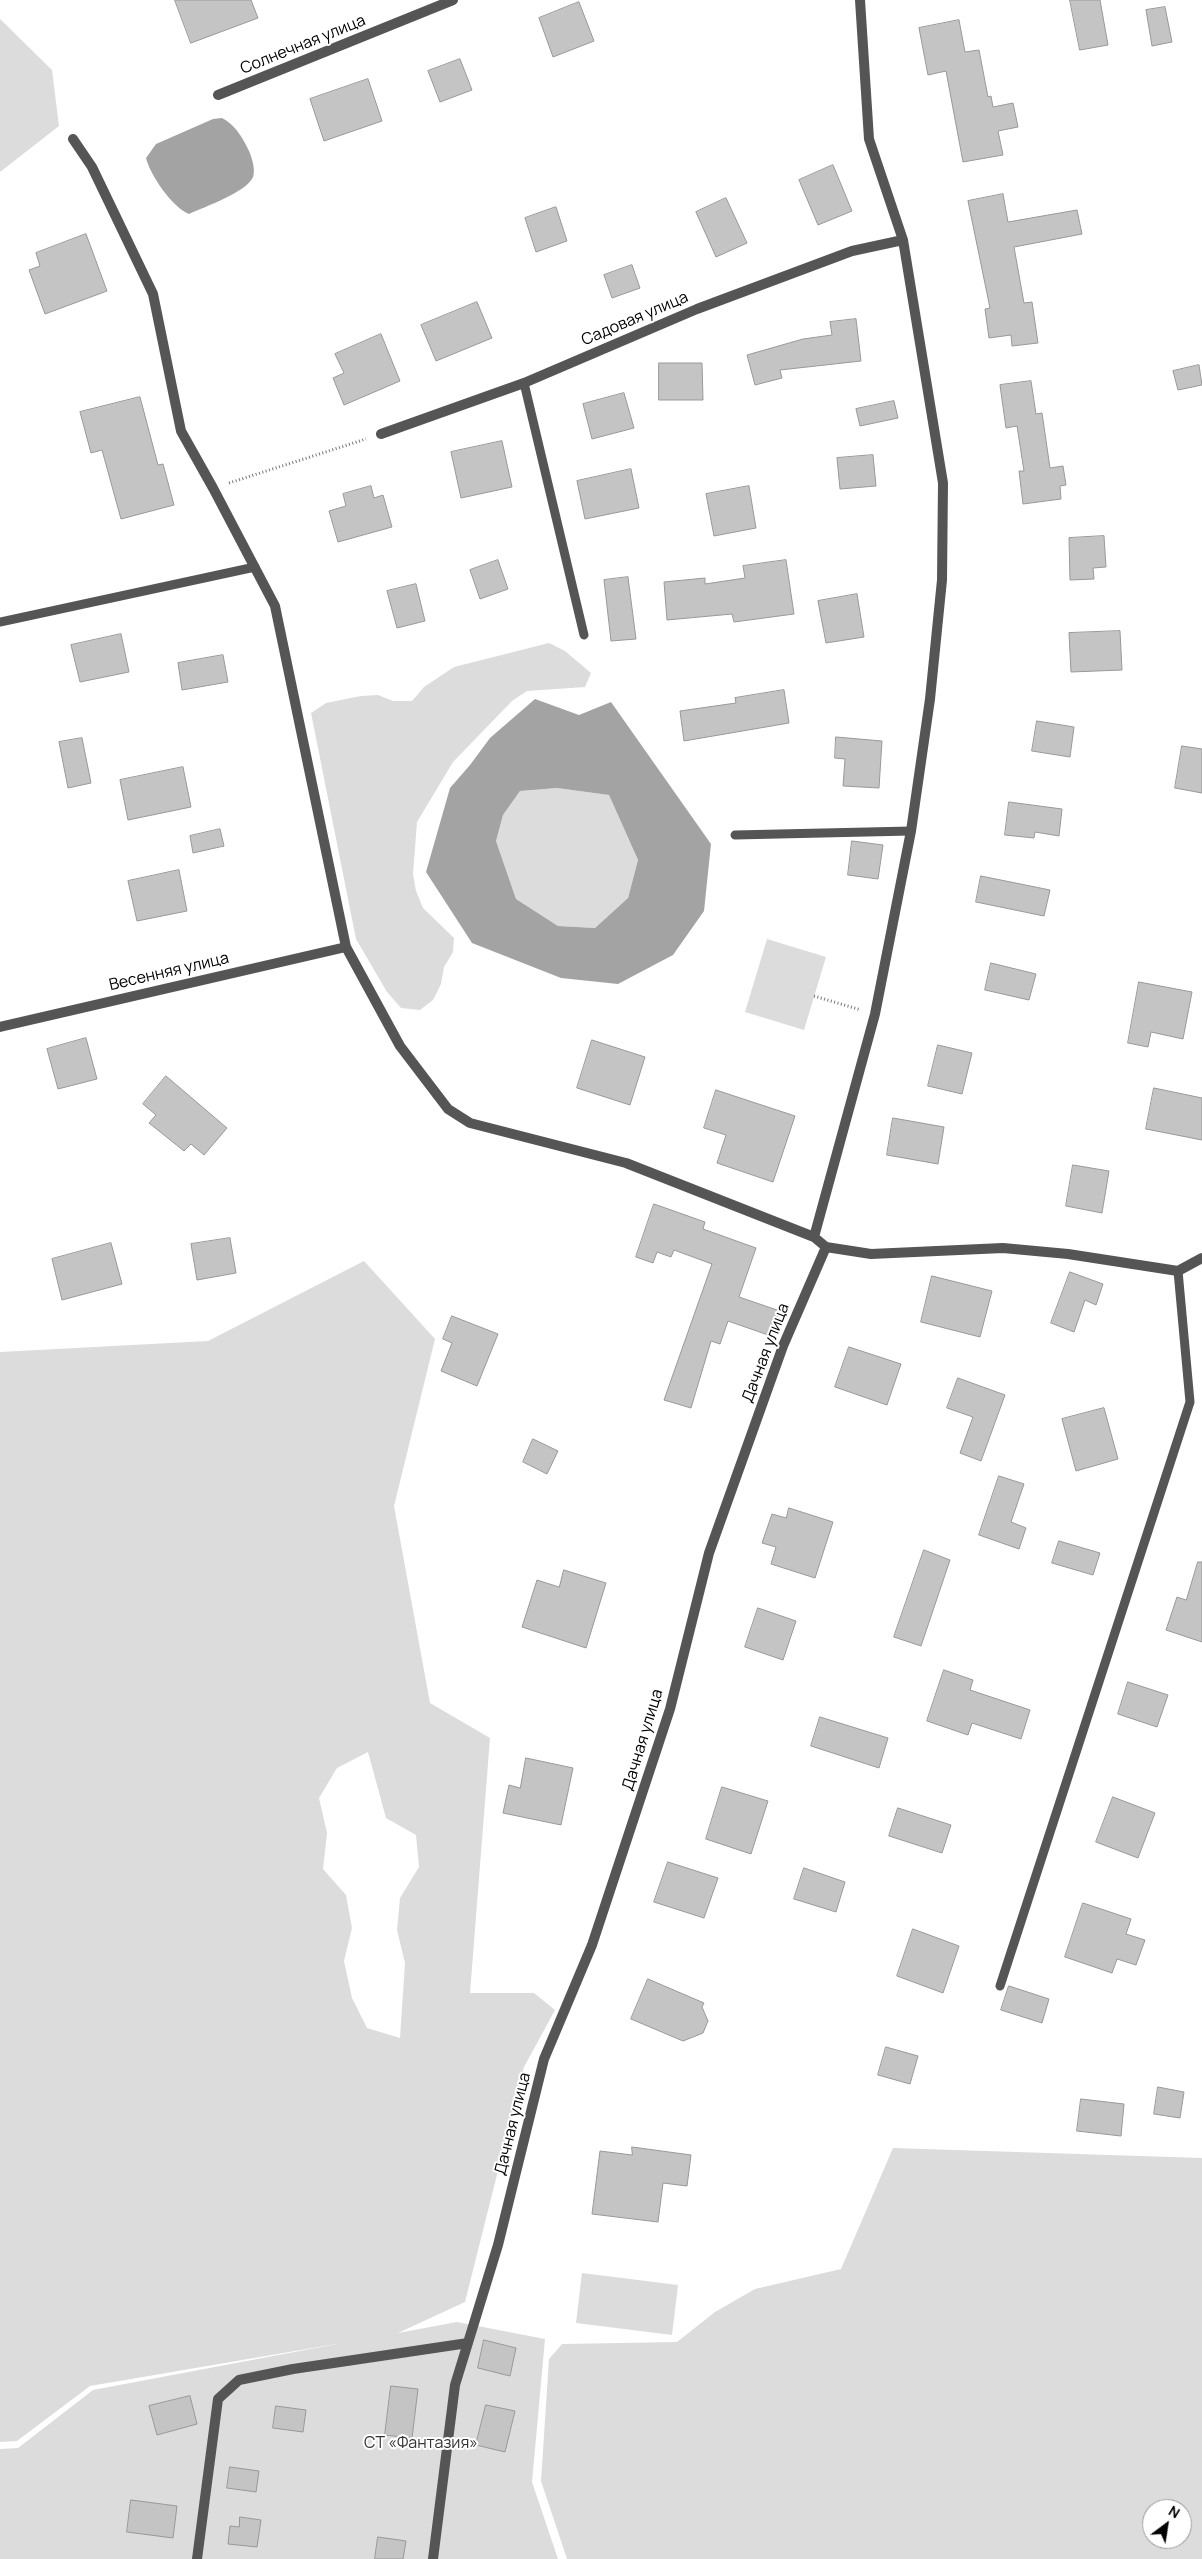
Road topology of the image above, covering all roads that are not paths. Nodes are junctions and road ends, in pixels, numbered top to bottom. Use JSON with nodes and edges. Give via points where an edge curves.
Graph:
{"nodes":[{"id":1,"x":453,"y":0,"type":"edge"},
{"id":2,"x":860,"y":0,"type":"edge"},
{"id":3,"x":218,"y":95,"type":"dead end"},
{"id":4,"x":73,"y":139,"type":"dead end"},
{"id":5,"x":903,"y":240,"type":"junction"},
{"id":6,"x":524,"y":382,"type":"junction"},
{"id":7,"x":381,"y":434,"type":"road end"},
{"id":8,"x":254,"y":567,"type":"junction"},
{"id":9,"x":0,"y":622,"type":"edge"},
{"id":10,"x":584,"y":635,"type":"dead end"},
{"id":11,"x":911,"y":831,"type":"junction"},
{"id":12,"x":735,"y":834,"type":"dead end"},
{"id":13,"x":346,"y":947,"type":"junction"},
{"id":14,"x":0,"y":1027,"type":"edge"},
{"id":15,"x":814,"y":1237,"type":"junction"},
{"id":16,"x":826,"y":1247,"type":"junction"},
{"id":17,"x":1202,"y":1258,"type":"edge"},
{"id":18,"x":1178,"y":1271,"type":"junction"},
{"id":19,"x":1000,"y":1986,"type":"dead end"},
{"id":20,"x":468,"y":2343,"type":"junction"},
{"id":21,"x":197,"y":2559,"type":"edge"},
{"id":22,"x":433,"y":2559,"type":"edge"}],
"edges":[{"from":1,"to":3,"type":"street","name":"Солнечная улица"},
{"from":2,"to":5,"type":"street","via":[[869,139]]},
{"from":4,"to":8,"type":"street","via":[[92,167],[153,294],[181,431]]},
{"from":5,"to":6,"type":"street","name":"Садовая улица","via":[[852,251],[697,309]]},
{"from":5,"to":11,"type":"street","via":[[943,483],[942,580],[930,699]]},
{"from":6,"to":7,"type":"street","name":"Садовая улица"},
{"from":6,"to":10,"type":"lane"},
{"from":8,"to":9,"type":"lane"},
{"from":8,"to":13,"type":"street","via":[[275,606]]},
{"from":11,"to":12,"type":"lane"},
{"from":11,"to":15,"type":"street","via":[[876,1014]]},
{"from":13,"to":14,"type":"street","name":"Весенняя улица"},
{"from":13,"to":15,"type":"street","via":[[400,1046],[448,1109],[470,1122],[626,1163]]},
{"from":15,"to":16,"type":"street"},
{"from":16,"to":18,"type":"street","via":[[871,1254],[1003,1248],[1068,1254]]},
{"from":16,"to":20,"type":"street","name":"Дачная улица","via":[[783,1346],[709,1553],[664,1728],[592,1945],[544,2059],[498,2245]]},
{"from":17,"to":18,"type":"street"},
{"from":18,"to":19,"type":"lane","via":[[1190,1402]]},
{"from":20,"to":21,"type":"street","via":[[239,2380],[218,2399]]},
{"from":20,"to":22,"type":"street","name":"Дачная улица","via":[[455,2385]]}]}
